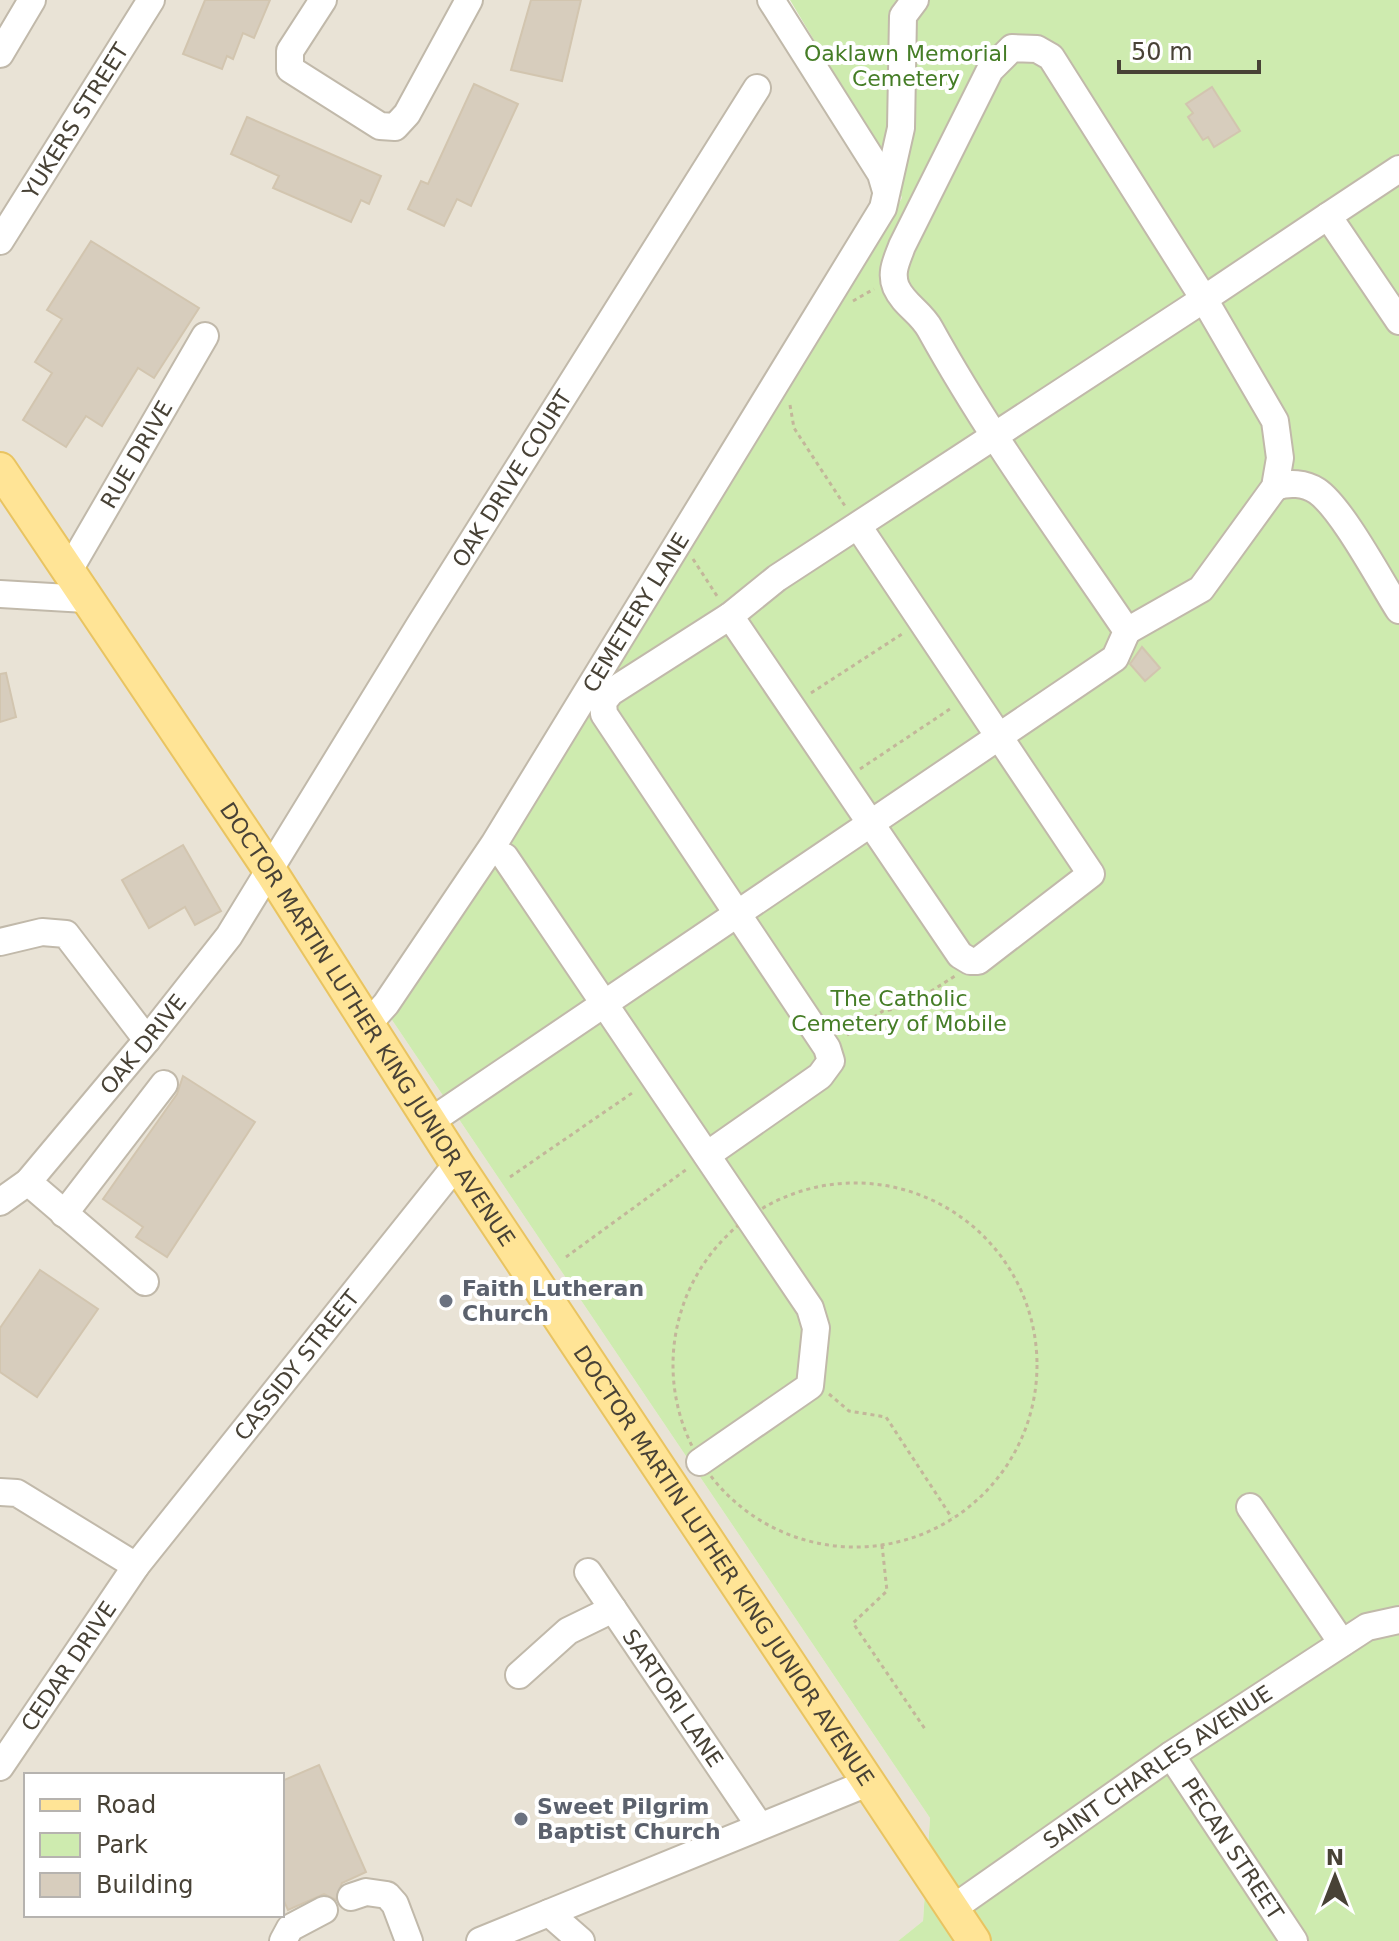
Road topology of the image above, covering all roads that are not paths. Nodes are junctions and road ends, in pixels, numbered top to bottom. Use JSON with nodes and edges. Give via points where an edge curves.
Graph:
{"nodes":[{"id":1,"x":32,"y":0,"type":"edge"},
{"id":2,"x":151,"y":0,"type":"edge"},
{"id":3,"x":323,"y":0,"type":"edge"},
{"id":4,"x":469,"y":0,"type":"edge"},
{"id":5,"x":771,"y":0,"type":"edge"},
{"id":6,"x":903,"y":5,"type":"edge"},
{"id":7,"x":0,"y":54,"type":"edge"},
{"id":8,"x":757,"y":88,"type":"dead end"},
{"id":9,"x":1399,"y":169,"type":"edge"},
{"id":10,"x":886,"y":191,"type":"junction"},
{"id":11,"x":1328,"y":216,"type":"junction"},
{"id":12,"x":0,"y":241,"type":"edge"},
{"id":13,"x":1204,"y":299,"type":"junction"},
{"id":14,"x":1399,"y":321,"type":"edge"},
{"id":15,"x":205,"y":336,"type":"dead end"},
{"id":16,"x":996,"y":437,"type":"junction"},
{"id":17,"x":0,"y":469,"type":"edge"},
{"id":18,"x":1275,"y":487,"type":"junction"},
{"id":19,"x":858,"y":526,"type":"junction"},
{"id":20,"x":68,"y":572,"type":"junction"},
{"id":21,"x":0,"y":594,"type":"edge"},
{"id":22,"x":86,"y":599,"type":"junction"},
{"id":23,"x":1399,"y":610,"type":"edge"},
{"id":24,"x":730,"y":616,"type":"junction"},
{"id":25,"x":1127,"y":631,"type":"junction"},
{"id":26,"x":1001,"y":735,"type":"junction"},
{"id":27,"x":871,"y":823,"type":"junction"},
{"id":28,"x":505,"y":857,"type":"dead end"},
{"id":29,"x":271,"y":872,"type":"junction"},
{"id":30,"x":737,"y":914,"type":"junction"},
{"id":31,"x":0,"y":942,"type":"edge"},
{"id":32,"x":603,"y":1003,"type":"junction"},
{"id":33,"x":369,"y":1023,"type":"junction"},
{"id":34,"x":147,"y":1040,"type":"junction"},
{"id":35,"x":164,"y":1084,"type":"dead end"},
{"id":36,"x":431,"y":1121,"type":"junction"},
{"id":37,"x":707,"y":1155,"type":"junction"},
{"id":38,"x":457,"y":1164,"type":"junction"},
{"id":39,"x":28,"y":1182,"type":"junction"},
{"id":40,"x":0,"y":1202,"type":"edge"},
{"id":41,"x":64,"y":1214,"type":"junction"},
{"id":42,"x":145,"y":1282,"type":"dead end"},
{"id":43,"x":700,"y":1462,"type":"road end"},
{"id":44,"x":0,"y":1492,"type":"edge"},
{"id":45,"x":1250,"y":1507,"type":"dead end"},
{"id":46,"x":136,"y":1566,"type":"junction"},
{"id":47,"x":588,"y":1572,"type":"dead end"},
{"id":48,"x":613,"y":1609,"type":"junction"},
{"id":49,"x":1399,"y":1620,"type":"edge"},
{"id":50,"x":1342,"y":1643,"type":"junction"},
{"id":51,"x":519,"y":1675,"type":"dead end"},
{"id":52,"x":1171,"y":1755,"type":"junction"},
{"id":53,"x":4,"y":1756,"type":"edge"},
{"id":54,"x":870,"y":1782,"type":"junction"},
{"id":55,"x":759,"y":1825,"type":"junction"},
{"id":56,"x":351,"y":1897,"type":"dead end"},
{"id":57,"x":952,"y":1909,"type":"junction"},
{"id":58,"x":324,"y":1910,"type":"dead end"},
{"id":59,"x":549,"y":1913,"type":"junction"},
{"id":60,"x":283,"y":1941,"type":"edge"},
{"id":61,"x":409,"y":1941,"type":"edge"},
{"id":62,"x":480,"y":1941,"type":"edge"},
{"id":63,"x":581,"y":1941,"type":"edge"},
{"id":64,"x":974,"y":1941,"type":"edge"},
{"id":65,"x":1294,"y":1941,"type":"edge"}],
"edges":[{"from":1,"to":7,"type":"street"},
{"from":2,"to":12,"type":"street","name":"YUKERS STREET"},
{"from":3,"to":4,"type":"street","via":[[290,51],[290,69],[380,126],[395,127]]},
{"from":5,"to":10,"type":"street","via":[[881,174]]},
{"from":6,"to":10,"type":"street","name":"CEMETERY LANE","via":[[901,128]]},
{"from":8,"to":29,"type":"street","name":"OAK DRIVE COURT"},
{"from":9,"to":11,"type":"street"},
{"from":10,"to":33,"type":"street","name":"CEMETERY LANE","via":[[883,208],[494,844]]},
{"from":11,"to":13,"type":"street"},
{"from":11,"to":14,"type":"street"},
{"from":13,"to":16,"type":"street"},
{"from":13,"to":16,"type":"street","via":[[1051,57],[1037,49],[1012,48],[990,70],[893,270],[904,302],[925,320]]},
{"from":13,"to":18,"type":"street","via":[[1275,421],[1280,458]]},
{"from":15,"to":20,"type":"street","name":"RUE DRIVE"},
{"from":16,"to":19,"type":"street"},
{"from":16,"to":25,"type":"street"},
{"from":17,"to":20,"type":"main road","name":"DOCTOR MARTIN LUTHER KING JUNIOR AVENUE"},
{"from":18,"to":23,"type":"street","via":[[1302,485],[1328,501]]},
{"from":18,"to":25,"type":"street","via":[[1201,589]]},
{"from":19,"to":24,"type":"street","via":[[777,578]]},
{"from":19,"to":26,"type":"street"},
{"from":20,"to":22,"type":"main road","name":"DOCTOR MARTIN LUTHER KING JUNIOR AVENUE"},
{"from":21,"to":22,"type":"street"},
{"from":22,"to":29,"type":"main road","name":"DOCTOR MARTIN LUTHER KING JUNIOR AVENUE"},
{"from":24,"to":27,"type":"street"},
{"from":24,"to":30,"type":"street","via":[[603,702],[604,714]]},
{"from":25,"to":26,"type":"street","via":[[1115,658]]},
{"from":26,"to":27,"type":"street"},
{"from":26,"to":27,"type":"street","via":[[1091,874],[978,961],[960,955]]},
{"from":27,"to":30,"type":"street"},
{"from":28,"to":32,"type":"street"},
{"from":29,"to":33,"type":"main road","name":"DOCTOR MARTIN LUTHER KING JUNIOR AVENUE"},
{"from":29,"to":34,"type":"street","name":"OAK DRIVE","via":[[229,936]]},
{"from":30,"to":32,"type":"street"},
{"from":30,"to":37,"type":"street","via":[[831,1061],[820,1076]]},
{"from":31,"to":34,"type":"street","via":[[42,932],[66,934]]},
{"from":32,"to":36,"type":"street"},
{"from":32,"to":37,"type":"street"},
{"from":33,"to":36,"type":"main road","name":"DOCTOR MARTIN LUTHER KING JUNIOR AVENUE"},
{"from":34,"to":39,"type":"street","name":"OAK DRIVE"},
{"from":35,"to":41,"type":"street"},
{"from":36,"to":38,"type":"main road","name":"DOCTOR MARTIN LUTHER KING JUNIOR AVENUE"},
{"from":37,"to":43,"type":"street","via":[[810,1308],[820,1390]]},
{"from":38,"to":46,"type":"street","name":"CASSIDY STREET"},
{"from":38,"to":54,"type":"main road","name":"DOCTOR MARTIN LUTHER KING JUNIOR AVENUE"},
{"from":39,"to":40,"type":"street","name":"OAK DRIVE"},
{"from":39,"to":41,"type":"street"},
{"from":41,"to":42,"type":"street"},
{"from":44,"to":46,"type":"street","via":[[17,1493]]},
{"from":45,"to":50,"type":"street"},
{"from":46,"to":53,"type":"street","name":"CEDAR DRIVE"},
{"from":47,"to":48,"type":"street","name":"SARTORI LANE"},
{"from":48,"to":51,"type":"street","via":[[568,1631]]},
{"from":48,"to":55,"type":"street","name":"SARTORI LANE"},
{"from":49,"to":50,"type":"street","name":"SAINT CHARLES AVENUE","via":[[1367,1627]]},
{"from":50,"to":52,"type":"street","name":"SAINT CHARLES AVENUE"},
{"from":52,"to":57,"type":"street","name":"SAINT CHARLES AVENUE"},
{"from":52,"to":65,"type":"street","name":"PECAN STREET"},
{"from":54,"to":55,"type":"street"},
{"from":54,"to":57,"type":"main road","name":"DOCTOR MARTIN LUTHER KING JUNIOR AVENUE"},
{"from":55,"to":59,"type":"street"},
{"from":56,"to":61,"type":"street","via":[[373,1892],[392,1898]]},
{"from":57,"to":64,"type":"main road","name":"DOCTOR MARTIN LUTHER KING JUNIOR AVENUE"},
{"from":58,"to":60,"type":"street","via":[[290,1928]]},
{"from":59,"to":62,"type":"street"},
{"from":59,"to":63,"type":"street"}]}
